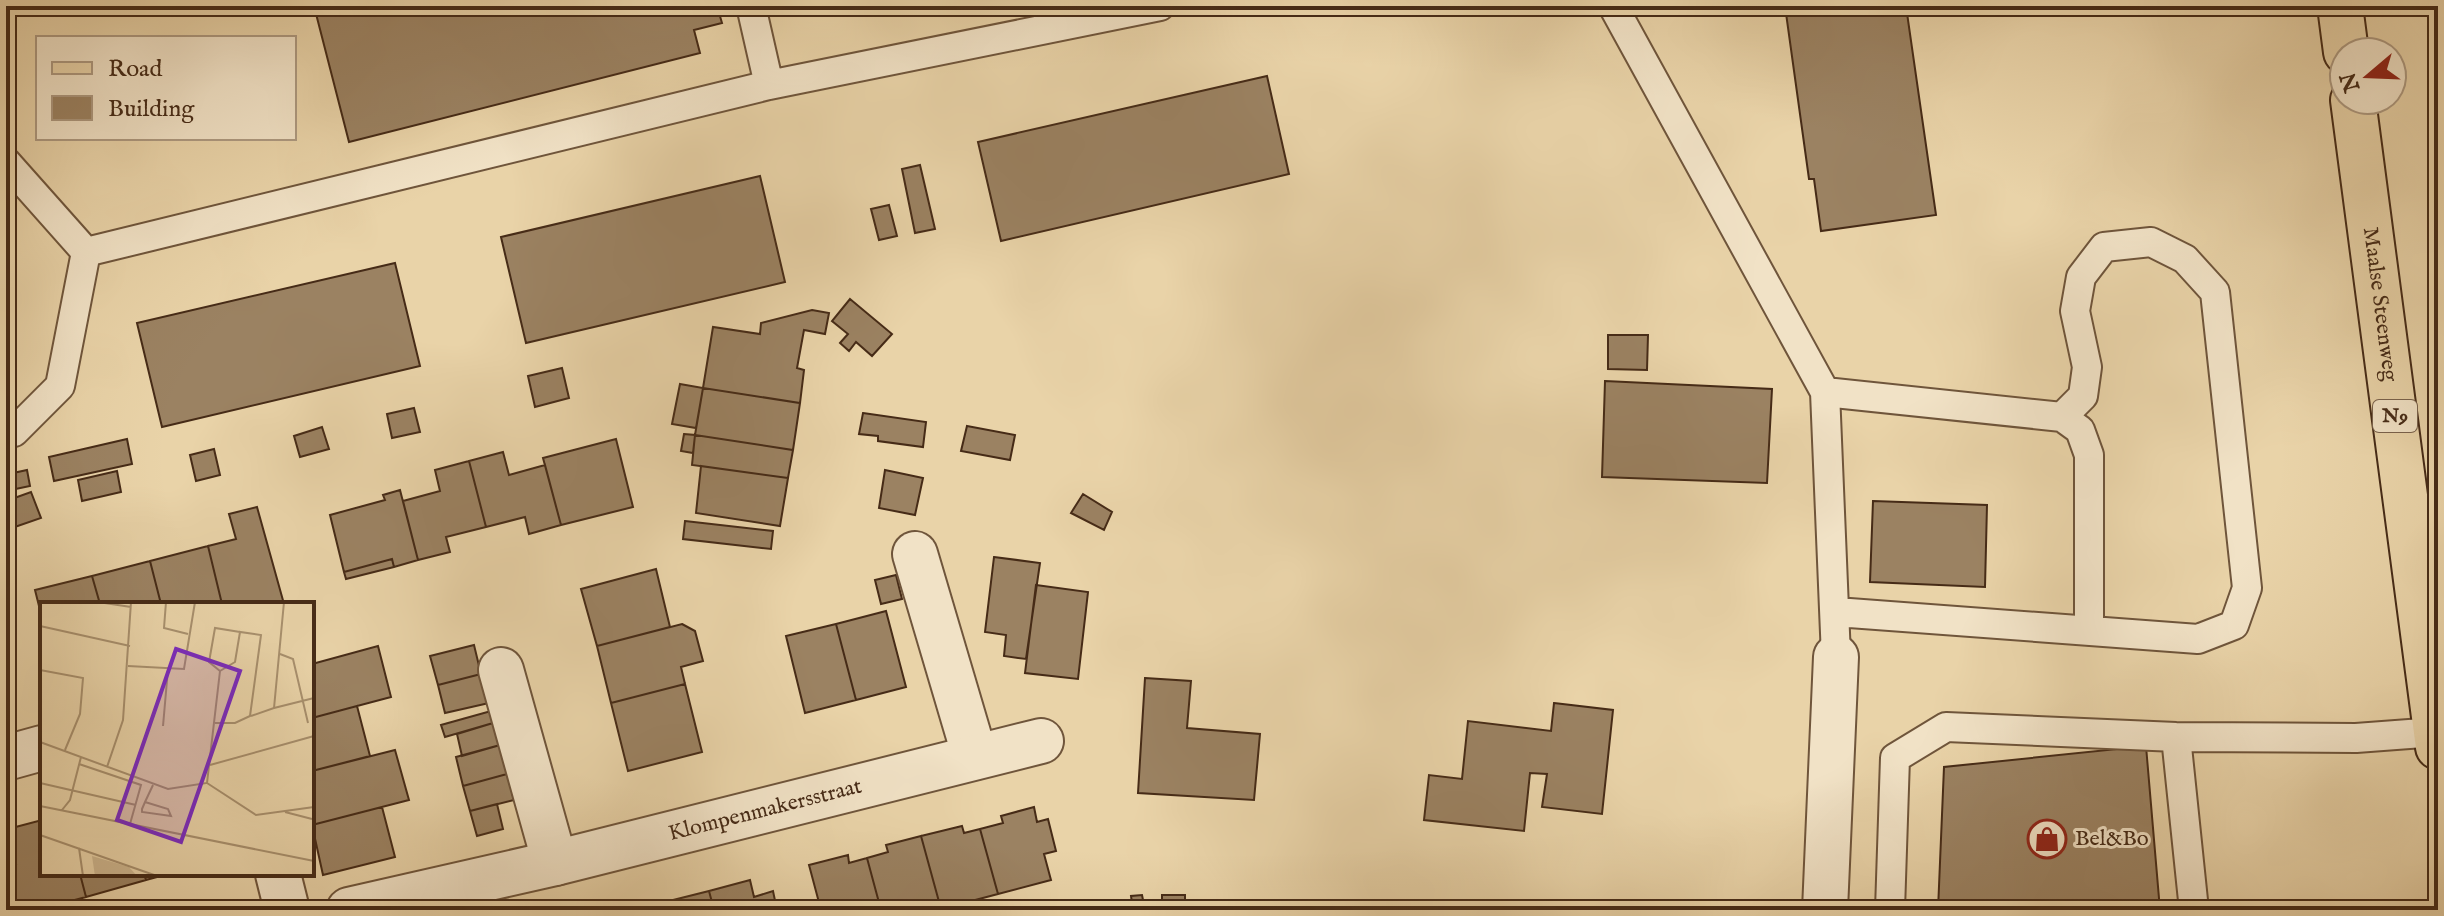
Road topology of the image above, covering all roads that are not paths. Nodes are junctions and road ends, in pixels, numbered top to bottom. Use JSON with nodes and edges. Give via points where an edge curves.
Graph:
{"nodes":[{"id":1,"x":751,"y":6,"type":"edge"},
{"id":2,"x":1160,"y":6,"type":"edge"},
{"id":3,"x":1613,"y":6,"type":"edge"},
{"id":4,"x":2340,"y":6,"type":"edge"},
{"id":5,"x":2344,"y":36,"type":"edge"},
{"id":6,"x":769,"y":85,"type":"junction"},
{"id":7,"x":2355,"y":116,"type":"edge"},
{"id":8,"x":6,"y":162,"type":"edge"},
{"id":9,"x":86,"y":252,"type":"junction"},
{"id":10,"x":1825,"y":392,"type":"junction"},
{"id":11,"x":2062,"y":417,"type":"junction"},
{"id":12,"x":6,"y":433,"type":"edge"},
{"id":13,"x":915,"y":554,"type":"dead end"},
{"id":14,"x":1836,"y":612,"type":"junction"},
{"id":15,"x":2089,"y":631,"type":"junction"},
{"id":16,"x":1836,"y":657,"type":"joint"},
{"id":17,"x":501,"y":670,"type":"dead end"},
{"id":18,"x":2176,"y":737,"type":"junction"},
{"id":19,"x":2437,"y":739,"type":"edge"},
{"id":20,"x":1041,"y":741,"type":"dead end"},
{"id":21,"x":40,"y":749,"type":"edge"},
{"id":22,"x":975,"y":757,"type":"junction"},
{"id":23,"x":6,"y":758,"type":"edge"},
{"id":24,"x":555,"y":863,"type":"junction"},
{"id":25,"x":278,"y":876,"type":"edge"},
{"id":26,"x":287,"y":910,"type":"edge"},
{"id":27,"x":349,"y":910,"type":"edge"},
{"id":28,"x":1825,"y":910,"type":"edge"},
{"id":29,"x":1890,"y":910,"type":"edge"},
{"id":30,"x":2194,"y":910,"type":"edge"}],
"edges":[{"from":1,"to":6,"type":"lane"},
{"from":2,"to":6,"type":"lane"},
{"from":3,"to":10,"type":"lane"},
{"from":4,"to":5,"type":"main road"},
{"from":6,"to":9,"type":"lane"},
{"from":7,"to":19,"type":"main road","name":"Maalse Steenweg","number":"N9"},
{"from":8,"to":9,"type":"lane"},
{"from":9,"to":12,"type":"lane","via":[[60,386],[14,432]]},
{"from":10,"to":11,"type":"lane"},
{"from":10,"to":14,"type":"lane"},
{"from":11,"to":15,"type":"lane","via":[[2080,430],[2089,455]]},
{"from":11,"to":15,"type":"lane","via":[[2083,396],[2087,367],[2075,311],[2081,277],[2096,257],[2104,247],[2151,242],[2185,259],[2215,292],[2247,588],[2234,625],[2198,639]]},
{"from":13,"to":22,"type":"street"},
{"from":14,"to":15,"type":"lane"},
{"from":14,"to":16,"type":"lane"},
{"from":16,"to":28,"type":"street"},
{"from":17,"to":24,"type":"street"},
{"from":18,"to":19,"type":"lane"},
{"from":18,"to":29,"type":"lane","via":[[1946,727],[1895,758]]},
{"from":18,"to":30,"type":"lane"},
{"from":20,"to":22,"type":"street","name":"Klompenmakersstraat"},
{"from":21,"to":23,"type":"street"},
{"from":22,"to":24,"type":"street","name":"Klompenmakersstraat"},
{"from":24,"to":27,"type":"street","name":"Klompenmakersstraat"},
{"from":25,"to":26,"type":"street"}]}
